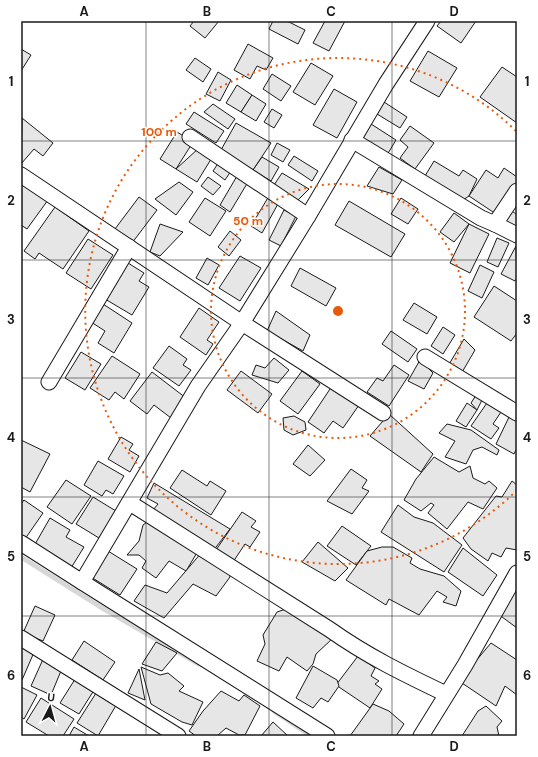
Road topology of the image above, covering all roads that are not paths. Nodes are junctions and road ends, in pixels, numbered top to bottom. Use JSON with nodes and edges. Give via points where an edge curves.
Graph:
{"nodes":[{"id":1,"x":427,"y":21,"type":"edge"},
{"id":2,"x":190,"y":137,"type":"dead end"},
{"id":3,"x":352,"y":140,"type":"junction"},
{"id":4,"x":21,"y":175,"type":"edge"},
{"id":5,"x":517,"y":191,"type":"edge"},
{"id":6,"x":308,"y":216,"type":"junction"},
{"id":7,"x":495,"y":224,"type":"junction"},
{"id":8,"x":517,"y":235,"type":"edge"},
{"id":9,"x":129,"y":246,"type":"junction"},
{"id":10,"x":242,"y":323,"type":"junction"},
{"id":11,"x":426,"y":357,"type":"dead end"},
{"id":12,"x":49,"y":382,"type":"dead end"},
{"id":13,"x":383,"y":413,"type":"dead end"},
{"id":14,"x":517,"y":413,"type":"edge"},
{"id":15,"x":130,"y":503,"type":"junction"},
{"id":16,"x":21,"y":543,"type":"edge"},
{"id":17,"x":516,"y":576,"type":"edge"},
{"id":18,"x":82,"y":582,"type":"junction"},
{"id":19,"x":21,"y":638,"type":"edge"},
{"id":20,"x":446,"y":694,"type":"junction"},
{"id":21,"x":178,"y":736,"type":"edge"},
{"id":22,"x":327,"y":736,"type":"edge"},
{"id":23,"x":421,"y":736,"type":"edge"}],
"edges":[{"from":1,"to":3,"type":"street"},
{"from":2,"to":6,"type":"street"},
{"from":3,"to":6,"type":"street"},
{"from":3,"to":7,"type":"street"},
{"from":4,"to":9,"type":"street"},
{"from":5,"to":7,"type":"street"},
{"from":6,"to":10,"type":"street"},
{"from":7,"to":8,"type":"street"},
{"from":9,"to":10,"type":"street"},
{"from":9,"to":12,"type":"street"},
{"from":10,"to":13,"type":"street"},
{"from":10,"to":15,"type":"street","via":[[198,386]]},
{"from":11,"to":14,"type":"street"},
{"from":15,"to":18,"type":"street"},
{"from":15,"to":20,"type":"street","via":[[329,629],[356,649]]},
{"from":16,"to":18,"type":"street"},
{"from":17,"to":20,"type":"street"},
{"from":18,"to":22,"type":"street"},
{"from":19,"to":21,"type":"street"},
{"from":20,"to":23,"type":"street"}]}
